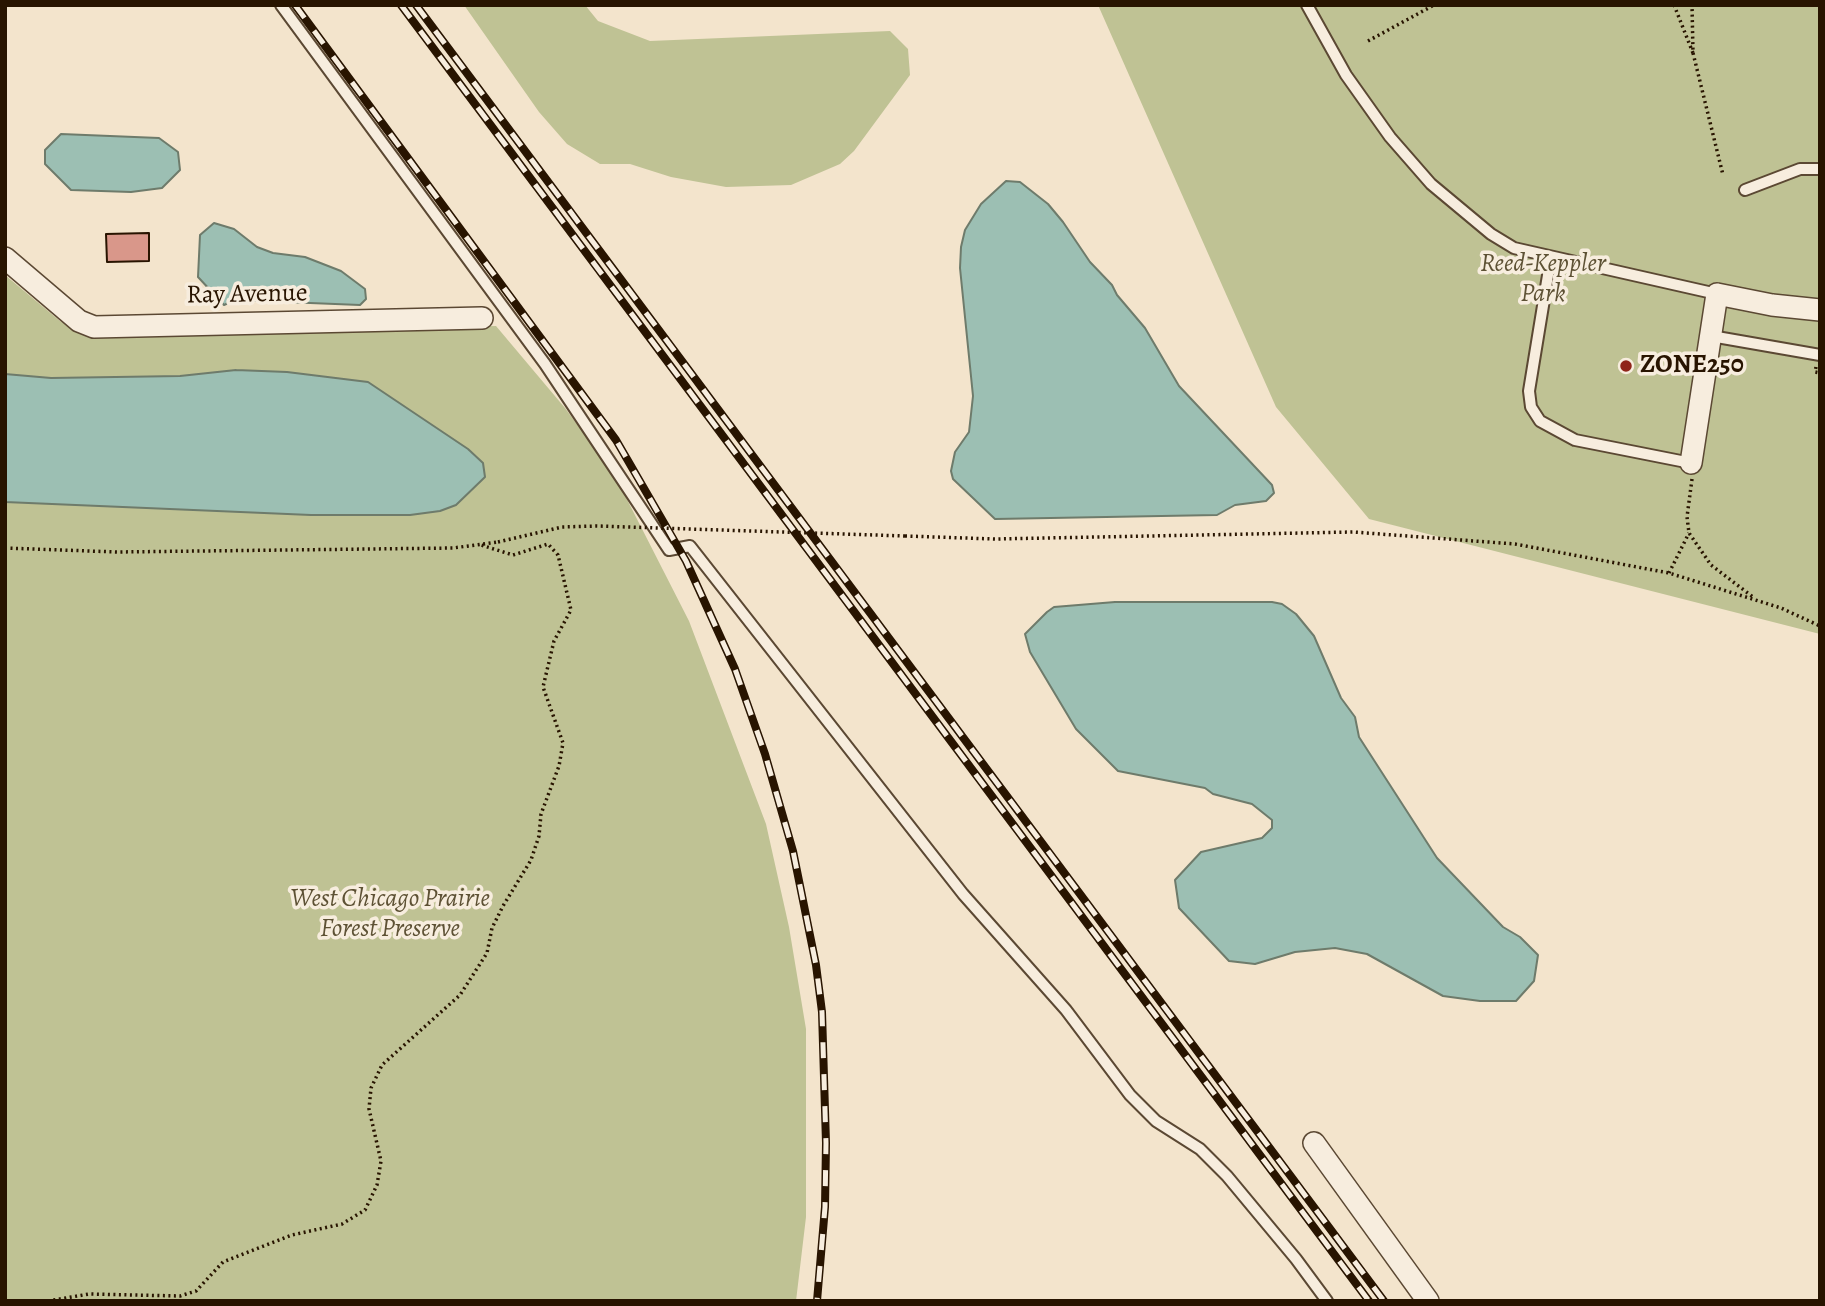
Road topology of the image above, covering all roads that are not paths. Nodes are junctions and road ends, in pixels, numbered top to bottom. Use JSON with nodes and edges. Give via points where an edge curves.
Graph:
{"nodes":[{"id":1,"x":281,"y":5,"type":"edge"},
{"id":2,"x":1307,"y":5,"type":"edge"},
{"id":3,"x":1820,"y":169,"type":"edge"},
{"id":4,"x":1745,"y":190,"type":"dead end"},
{"id":5,"x":1551,"y":257,"type":"junction"},
{"id":6,"x":5,"y":258,"type":"edge"},
{"id":7,"x":1717,"y":294,"type":"junction"},
{"id":8,"x":1820,"y":310,"type":"edge"},
{"id":9,"x":482,"y":318,"type":"dead end"},
{"id":10,"x":1711,"y":336,"type":"junction"},
{"id":11,"x":1820,"y":355,"type":"edge"},
{"id":12,"x":1691,"y":463,"type":"joint"},
{"id":13,"x":1314,"y":1143,"type":"dead end"},
{"id":14,"x":1327,"y":1301,"type":"edge"},
{"id":15,"x":1428,"y":1301,"type":"edge"}],
"edges":[{"from":1,"to":14,"type":"lane","via":[[545,364],[669,550],[690,546],[963,894],[1066,1010],[1130,1095],[1227,1176]]},
{"from":2,"to":5,"type":"lane","via":[[1358,93],[1431,184],[1514,248]]},
{"from":3,"to":4,"type":"lane","via":[[1800,169]]},
{"from":5,"to":7,"type":"lane"},
{"from":5,"to":12,"type":"lane","via":[[1529,391],[1531,407],[1540,421],[1575,440]]},
{"from":6,"to":9,"type":"street","name":"Ray Avenue","via":[[79,321],[94,327]]},
{"from":7,"to":8,"type":"street"},
{"from":7,"to":10,"type":"street"},
{"from":10,"to":11,"type":"lane"},
{"from":10,"to":12,"type":"street"},
{"from":13,"to":15,"type":"street"}]}
